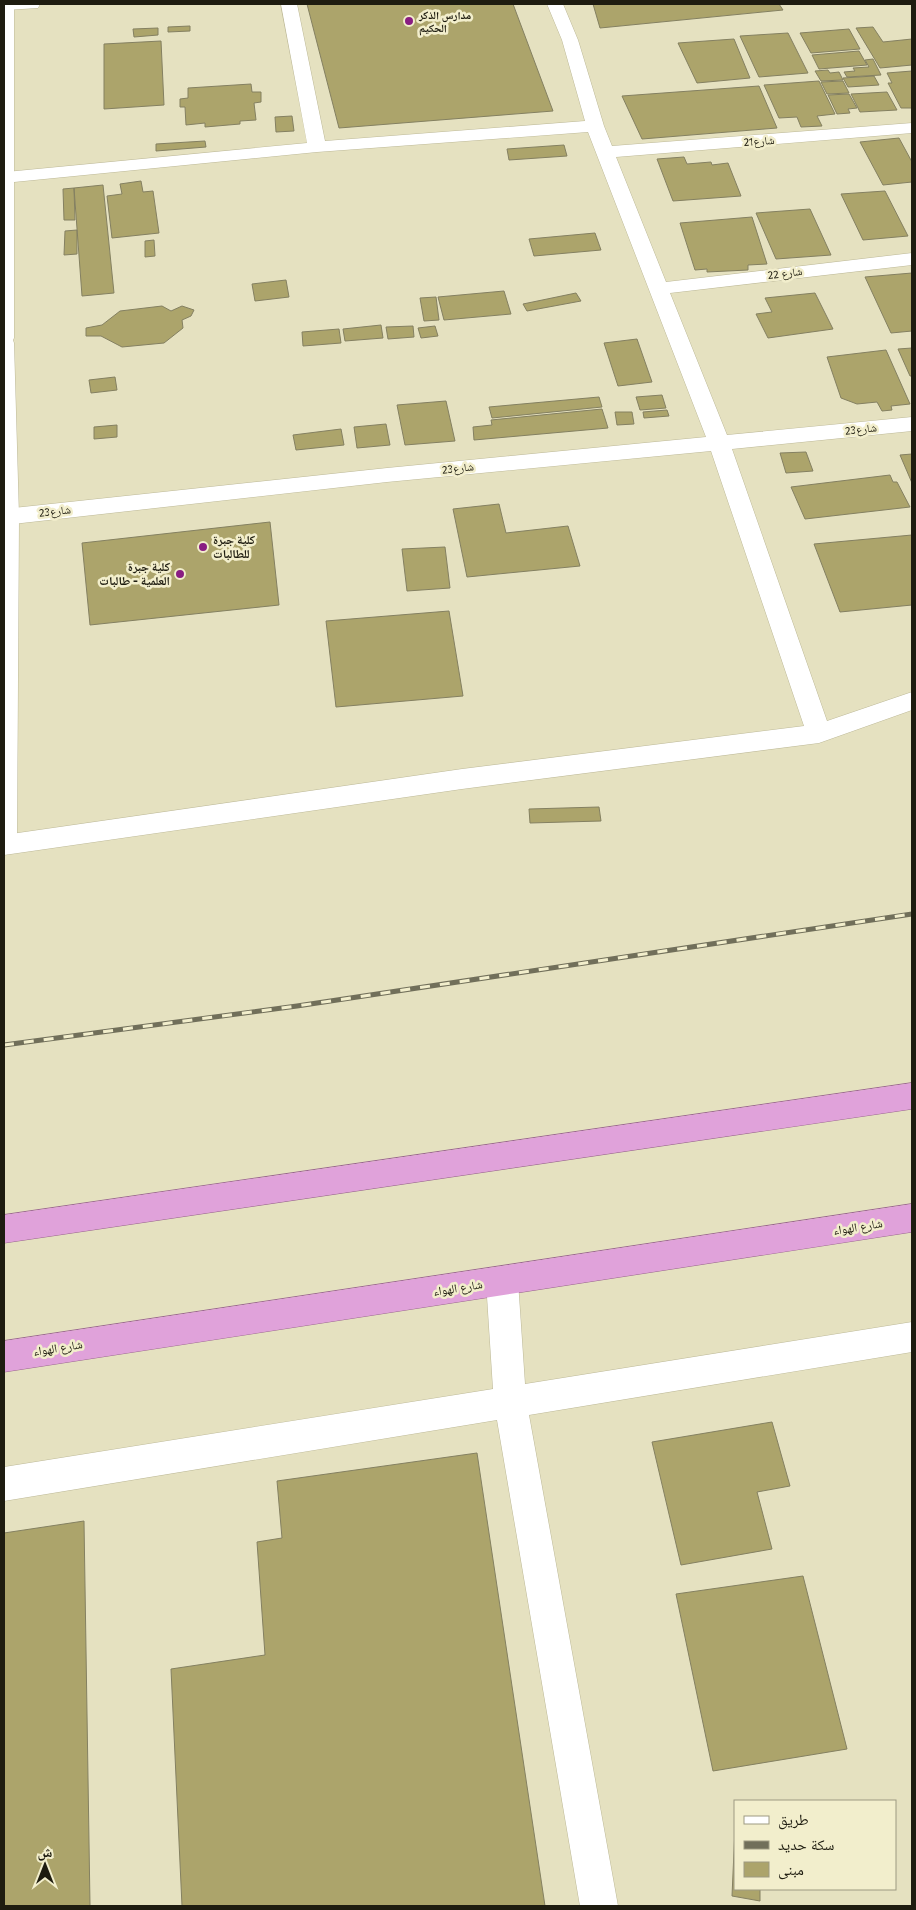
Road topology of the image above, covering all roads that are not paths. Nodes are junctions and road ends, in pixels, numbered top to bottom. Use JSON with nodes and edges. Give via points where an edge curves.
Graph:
{"nodes":[{"id":1,"x":32,"y":4,"type":"edge"},
{"id":2,"x":290,"y":4,"type":"edge"},
{"id":3,"x":555,"y":4,"type":"edge"},
{"id":4,"x":6,"y":5,"type":"edge"},
{"id":5,"x":5,"y":84,"type":"edge"},
{"id":6,"x":596,"y":126,"type":"junction"},
{"id":7,"x":912,"y":128,"type":"edge"},
{"id":8,"x":317,"y":148,"type":"junction"},
{"id":9,"x":606,"y":152,"type":"junction"},
{"id":10,"x":6,"y":178,"type":"junction"},
{"id":11,"x":5,"y":203,"type":"edge"},
{"id":12,"x":912,"y":260,"type":"edge"},
{"id":13,"x":658,"y":289,"type":"junction"},
{"id":14,"x":4,"y":338,"type":"edge"},
{"id":15,"x":4,"y":343,"type":"edge"},
{"id":16,"x":912,"y":424,"type":"edge"},
{"id":17,"x":719,"y":443,"type":"junction"},
{"id":18,"x":6,"y":516,"type":"edge"},
{"id":19,"x":912,"y":701,"type":"edge"},
{"id":20,"x":819,"y":734,"type":"junction"},
{"id":21,"x":4,"y":841,"type":"edge"},
{"id":22,"x":4,"y":846,"type":"edge"},
{"id":23,"x":912,"y":1096,"type":"edge"},
{"id":24,"x":912,"y":1218,"type":"edge"},
{"id":25,"x":4,"y":1229,"type":"edge"},
{"id":26,"x":502,"y":1281,"type":"junction"},
{"id":27,"x":912,"y":1337,"type":"edge"},
{"id":28,"x":4,"y":1357,"type":"edge"},
{"id":29,"x":510,"y":1402,"type":"junction"},
{"id":30,"x":4,"y":1484,"type":"edge"},
{"id":31,"x":599,"y":1906,"type":"edge"}],
"edges":[{"from":1,"to":4,"type":"street"},
{"from":2,"to":8,"type":"street"},
{"from":3,"to":6,"type":"street","via":[[570,40]]},
{"from":4,"to":5,"type":"street"},
{"from":5,"to":10,"type":"street"},
{"from":6,"to":8,"type":"street"},
{"from":6,"to":9,"type":"street"},
{"from":7,"to":9,"type":"street","name":"شارع21"},
{"from":8,"to":10,"type":"street"},
{"from":9,"to":13,"type":"street"},
{"from":10,"to":11,"type":"street"},
{"from":11,"to":14,"type":"street"},
{"from":12,"to":13,"type":"street","name":"شارع 22"},
{"from":13,"to":17,"type":"street"},
{"from":15,"to":18,"type":"street"},
{"from":16,"to":17,"type":"street","name":"شارع23"},
{"from":17,"to":18,"type":"street","name":"شارع23"},
{"from":17,"to":20,"type":"street"},
{"from":18,"to":21,"type":"street"},
{"from":19,"to":20,"type":"street"},
{"from":20,"to":22,"type":"street","via":[[462,779]]},
{"from":23,"to":25,"type":"highway"},
{"from":24,"to":26,"type":"highway","name":"شارع الهواء"},
{"from":26,"to":28,"type":"highway","name":"شارع الهواء"},
{"from":26,"to":29,"type":"street"},
{"from":27,"to":29,"type":"street"},
{"from":29,"to":30,"type":"street"},
{"from":29,"to":31,"type":"street"}]}
